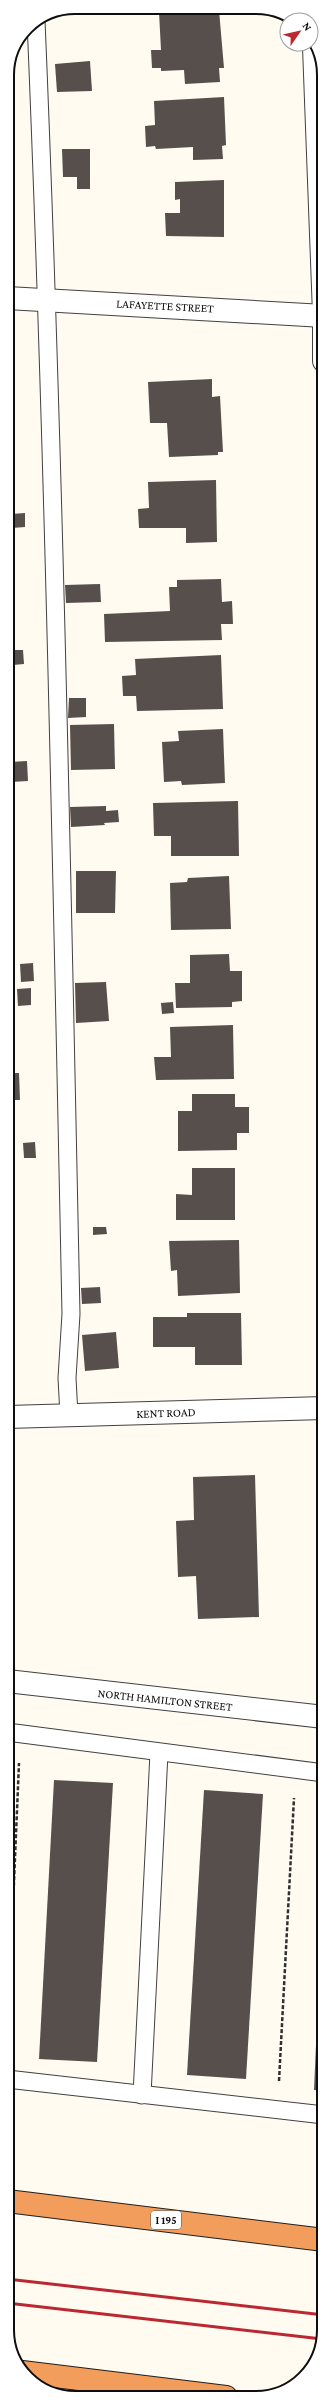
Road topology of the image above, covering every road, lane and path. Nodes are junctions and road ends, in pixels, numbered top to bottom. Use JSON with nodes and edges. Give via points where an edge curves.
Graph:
{"nodes":[{"id":1,"x":36,"y":28,"type":"edge"},
{"id":2,"x":314,"y":56,"type":"edge"},
{"id":3,"x":317,"y":127,"type":"edge"},
{"id":4,"x":14,"y":298,"type":"edge"},
{"id":5,"x":48,"y":299,"type":"junction"},
{"id":6,"x":317,"y":315,"type":"edge"},
{"id":7,"x":317,"y":1408,"type":"edge"},
{"id":8,"x":69,"y":1414,"type":"junction"},
{"id":9,"x":14,"y":1417,"type":"edge"},
{"id":10,"x":14,"y":1683,"type":"edge"},
{"id":11,"x":317,"y":1716,"type":"edge"},
{"id":12,"x":14,"y":1733,"type":"edge"},
{"id":13,"x":159,"y":1753,"type":"junction"},
{"id":14,"x":19,"y":1770,"type":"dead end"},
{"id":15,"x":317,"y":1772,"type":"edge"},
{"id":16,"x":294,"y":1802,"type":"dead end"},
{"id":17,"x":14,"y":1886,"type":"edge"},
{"id":18,"x":14,"y":2080,"type":"edge"},
{"id":19,"x":279,"y":2089,"type":"dead end"},
{"id":20,"x":142,"y":2095,"type":"junction"},
{"id":21,"x":317,"y":2114,"type":"edge"},
{"id":22,"x":14,"y":2202,"type":"edge"},
{"id":23,"x":317,"y":2239,"type":"edge"},
{"id":24,"x":32,"y":2373,"type":"edge"},
{"id":25,"x":171,"y":2391,"type":"edge"}],
"edges":[{"from":1,"to":5,"type":"lane"},
{"from":2,"to":3,"type":"street"},
{"from":4,"to":5,"type":"street","name":"LAFAYETTE STREET"},
{"from":5,"to":6,"type":"street","name":"LAFAYETTE STREET"},
{"from":5,"to":8,"type":"lane","via":[[70,1282],[67,1378]]},
{"from":7,"to":8,"type":"street","name":"KENT ROAD"},
{"from":8,"to":9,"type":"street","name":"KENT ROAD"},
{"from":10,"to":11,"type":"street","name":"NORTH HAMILTON STREET"},
{"from":12,"to":13,"type":"lane"},
{"from":13,"to":15,"type":"lane"},
{"from":13,"to":20,"type":"lane"},
{"from":14,"to":17,"type":"path"},
{"from":16,"to":19,"type":"path"},
{"from":18,"to":20,"type":"lane"},
{"from":20,"to":21,"type":"lane"},
{"from":22,"to":23,"type":"highway","number":"I 195"},
{"from":24,"to":25,"type":"highway"}]}
